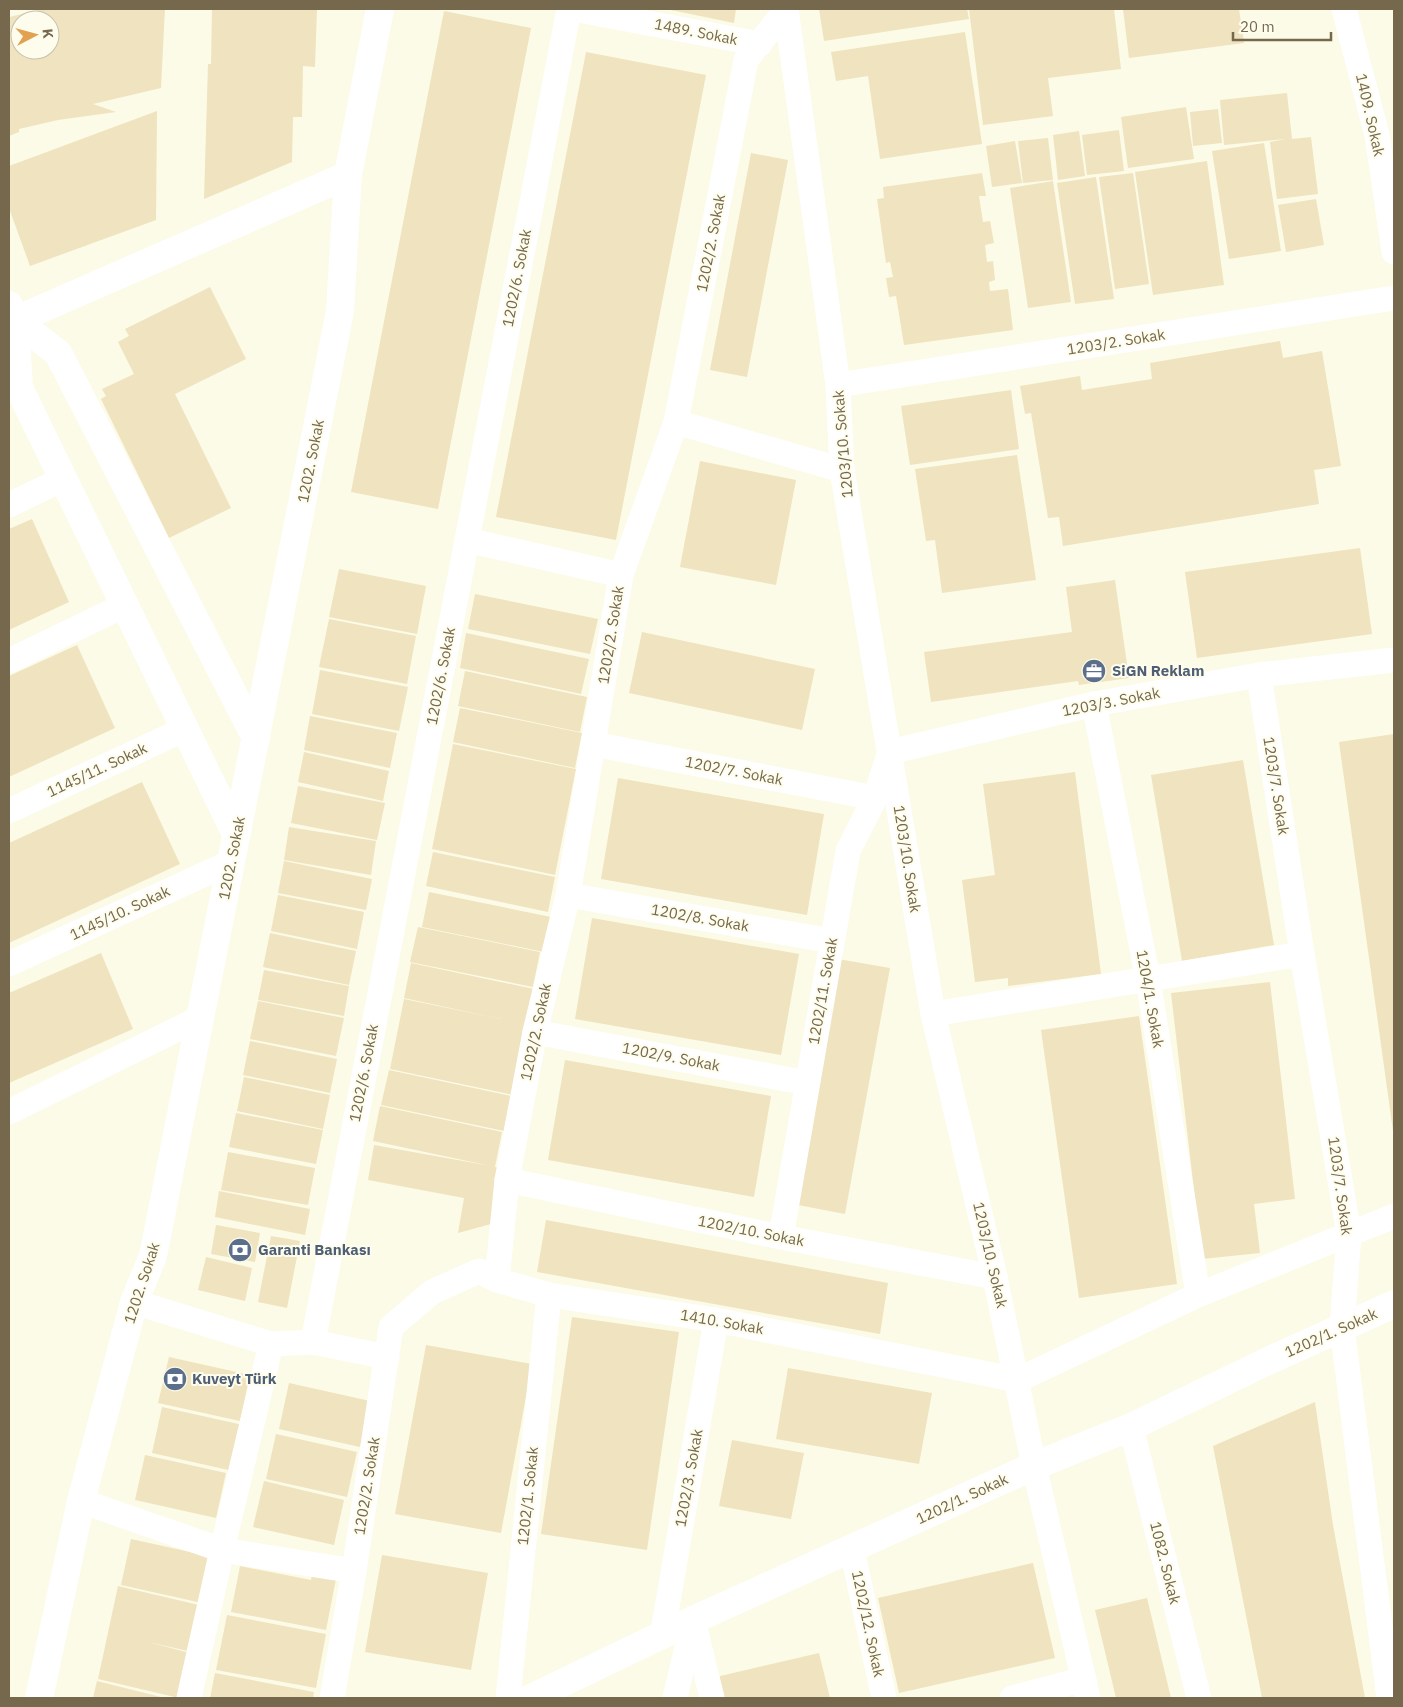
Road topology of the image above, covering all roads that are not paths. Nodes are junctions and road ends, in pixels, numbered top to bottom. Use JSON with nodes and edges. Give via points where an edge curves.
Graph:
{"nodes":[{"id":1,"x":380,"y":9,"type":"edge"},
{"id":2,"x":568,"y":9,"type":"edge"},
{"id":3,"x":573,"y":9,"type":"edge"},
{"id":4,"x":786,"y":9,"type":"edge"},
{"id":5,"x":1344,"y":9,"type":"edge"},
{"id":6,"x":760,"y":44,"type":"junction"},
{"id":7,"x":348,"y":175,"type":"junction"},
{"id":8,"x":1394,"y":252,"type":"edge"},
{"id":9,"x":1394,"y":298,"type":"edge"},
{"id":10,"x":11,"y":316,"type":"edge"},
{"id":11,"x":838,"y":385,"type":"junction"},
{"id":12,"x":676,"y":422,"type":"junction"},
{"id":13,"x":842,"y":470,"type":"junction"},
{"id":14,"x":64,"y":479,"type":"junction"},
{"id":15,"x":9,"y":505,"type":"edge"},
{"id":16,"x":467,"y":540,"type":"junction"},
{"id":17,"x":621,"y":575,"type":"junction"},
{"id":18,"x":125,"y":605,"type":"junction"},
{"id":19,"x":1394,"y":660,"type":"edge"},
{"id":20,"x":9,"y":661,"type":"edge"},
{"id":21,"x":1260,"y":675,"type":"junction"},
{"id":22,"x":1094,"y":704,"type":"junction"},
{"id":23,"x":186,"y":729,"type":"junction"},
{"id":24,"x":256,"y":738,"type":"junction"},
{"id":25,"x":593,"y":744,"type":"junction"},
{"id":26,"x":890,"y":752,"type":"junction"},
{"id":27,"x":875,"y":798,"type":"junction"},
{"id":28,"x":9,"y":811,"type":"edge"},
{"id":29,"x":236,"y":834,"type":"junction"},
{"id":30,"x":231,"y":862,"type":"junction"},
{"id":31,"x":568,"y":895,"type":"junction"},
{"id":32,"x":832,"y":941,"type":"junction"},
{"id":33,"x":1302,"y":954,"type":"junction"},
{"id":34,"x":9,"y":964,"type":"edge"},
{"id":35,"x":1148,"y":979,"type":"junction"},
{"id":36,"x":933,"y":1014,"type":"junction"},
{"id":37,"x":200,"y":1018,"type":"junction"},
{"id":38,"x":535,"y":1032,"type":"junction"},
{"id":39,"x":807,"y":1083,"type":"junction"},
{"id":40,"x":9,"y":1112,"type":"edge"},
{"id":41,"x":507,"y":1180,"type":"junction"},
{"id":42,"x":1394,"y":1216,"type":"edge"},
{"id":43,"x":1349,"y":1234,"type":"junction"},
{"id":44,"x":781,"y":1237,"type":"junction"},
{"id":45,"x":996,"y":1276,"type":"junction"},
{"id":46,"x":497,"y":1280,"type":"junction"},
{"id":47,"x":432,"y":1292,"type":"joint"},
{"id":48,"x":549,"y":1295,"type":"junction"},
{"id":49,"x":1198,"y":1295,"type":"junction"},
{"id":50,"x":134,"y":1302,"type":"junction"},
{"id":51,"x":1394,"y":1304,"type":"edge"},
{"id":52,"x":716,"y":1320,"type":"junction"},
{"id":53,"x":1342,"y":1327,"type":"junction"},
{"id":54,"x":313,"y":1342,"type":"junction"},
{"id":55,"x":271,"y":1344,"type":"junction"},
{"id":56,"x":386,"y":1357,"type":"junction"},
{"id":57,"x":1018,"y":1380,"type":"junction"},
{"id":58,"x":1131,"y":1427,"type":"junction"},
{"id":59,"x":1034,"y":1466,"type":"junction"},
{"id":60,"x":80,"y":1501,"type":"junction"},
{"id":61,"x":222,"y":1550,"type":"junction"},
{"id":62,"x":852,"y":1550,"type":"junction"},
{"id":63,"x":354,"y":1571,"type":"junction"},
{"id":64,"x":693,"y":1620,"type":"junction"},
{"id":65,"x":662,"y":1637,"type":"junction"},
{"id":66,"x":1086,"y":1689,"type":"edge"},
{"id":67,"x":39,"y":1698,"type":"edge"},
{"id":68,"x":190,"y":1698,"type":"edge"},
{"id":69,"x":332,"y":1698,"type":"edge"},
{"id":70,"x":508,"y":1698,"type":"edge"},
{"id":71,"x":531,"y":1698,"type":"edge"},
{"id":72,"x":675,"y":1698,"type":"edge"},
{"id":73,"x":712,"y":1698,"type":"edge"},
{"id":74,"x":884,"y":1698,"type":"edge"},
{"id":75,"x":1012,"y":1698,"type":"edge"},
{"id":76,"x":1199,"y":1698,"type":"edge"},
{"id":77,"x":1389,"y":1698,"type":"edge"}],
"edges":[{"from":1,"to":7,"type":"street","name":"1202. Sokak"},
{"from":2,"to":16,"type":"street","name":"1202/6. Sokak"},
{"from":3,"to":6,"type":"street","name":"1489. Sokak"},
{"from":4,"to":6,"type":"street","name":"1202/2. Sokak"},
{"from":4,"to":11,"type":"street","name":"1203/10. Sokak"},
{"from":5,"to":8,"type":"street","name":"1409. Sokak","via":[[1377,134]]},
{"from":6,"to":12,"type":"street","name":"1202/2. Sokak","via":[[746,60]]},
{"from":7,"to":10,"type":"street"},
{"from":7,"to":24,"type":"street","name":"1202. Sokak","via":[[340,311]]},
{"from":9,"to":11,"type":"street","name":"1203/2. Sokak"},
{"from":10,"to":14,"type":"street","via":[[19,388]]},
{"from":10,"to":24,"type":"street","via":[[58,353]]},
{"from":11,"to":13,"type":"street","name":"1203/10. Sokak"},
{"from":12,"to":13,"type":"street"},
{"from":12,"to":17,"type":"street","name":"1202/2. Sokak"},
{"from":13,"to":26,"type":"street","name":"1203/10. Sokak"},
{"from":14,"to":15,"type":"street"},
{"from":14,"to":18,"type":"street"},
{"from":16,"to":17,"type":"street"},
{"from":16,"to":54,"type":"street","name":"1202/6. Sokak"},
{"from":17,"to":25,"type":"street","name":"1202/2. Sokak"},
{"from":18,"to":20,"type":"street"},
{"from":18,"to":23,"type":"street"},
{"from":19,"to":21,"type":"street","name":"1203/3. Sokak"},
{"from":21,"to":22,"type":"street","name":"1203/3. Sokak"},
{"from":21,"to":33,"type":"street","name":"1203/7. Sokak"},
{"from":22,"to":26,"type":"street","name":"1203/3. Sokak"},
{"from":22,"to":35,"type":"street","name":"1204/1. Sokak"},
{"from":23,"to":28,"type":"street","name":"1145/11. Sokak"},
{"from":23,"to":29,"type":"street"},
{"from":24,"to":29,"type":"street","name":"1202. Sokak"},
{"from":25,"to":27,"type":"street","name":"1202/7. Sokak"},
{"from":25,"to":31,"type":"street","name":"1202/2. Sokak"},
{"from":26,"to":27,"type":"street","name":"1202/11. Sokak"},
{"from":26,"to":36,"type":"street","name":"1203/10. Sokak"},
{"from":27,"to":32,"type":"street","name":"1202/11. Sokak","via":[[848,851]]},
{"from":29,"to":30,"type":"street","name":"1202. Sokak"},
{"from":30,"to":34,"type":"street","name":"1145/10. Sokak"},
{"from":30,"to":37,"type":"street","name":"1202. Sokak"},
{"from":31,"to":32,"type":"street","name":"1202/8. Sokak"},
{"from":31,"to":38,"type":"street","name":"1202/2. Sokak"},
{"from":32,"to":39,"type":"street","name":"1202/11. Sokak"},
{"from":33,"to":35,"type":"street"},
{"from":33,"to":43,"type":"street","name":"1203/7. Sokak"},
{"from":35,"to":36,"type":"street"},
{"from":35,"to":49,"type":"street","name":"1204/1. Sokak"},
{"from":36,"to":45,"type":"street","name":"1203/10. Sokak"},
{"from":37,"to":40,"type":"street"},
{"from":37,"to":50,"type":"street","name":"1202. Sokak","via":[[153,1256]]},
{"from":38,"to":39,"type":"street","name":"1202/9. Sokak"},
{"from":38,"to":41,"type":"street","name":"1202/2. Sokak"},
{"from":39,"to":44,"type":"street","name":"1202/11. Sokak"},
{"from":41,"to":44,"type":"street","name":"1202/10. Sokak"},
{"from":41,"to":46,"type":"street","name":"1202/2. Sokak"},
{"from":42,"to":43,"type":"street"},
{"from":43,"to":49,"type":"street"},
{"from":43,"to":53,"type":"street","name":"1203/7. Sokak"},
{"from":44,"to":45,"type":"street","name":"1202/10. Sokak"},
{"from":45,"to":57,"type":"street","name":"1203/10. Sokak"},
{"from":46,"to":47,"type":"street","name":"1410. Sokak","via":[[479,1271]]},
{"from":46,"to":48,"type":"street","name":"1410. Sokak"},
{"from":47,"to":56,"type":"street","name":"1202/2. Sokak","via":[[391,1327]]},
{"from":48,"to":52,"type":"street","name":"1410. Sokak"},
{"from":48,"to":70,"type":"street","name":"1202/1. Sokak"},
{"from":49,"to":57,"type":"street"},
{"from":50,"to":55,"type":"street"},
{"from":50,"to":60,"type":"street","name":"1202. Sokak"},
{"from":51,"to":53,"type":"street","name":"1202/1. Sokak"},
{"from":52,"to":57,"type":"street","name":"1410. Sokak"},
{"from":52,"to":65,"type":"street","name":"1202/3. Sokak"},
{"from":53,"to":58,"type":"street","name":"1202/1. Sokak"},
{"from":53,"to":77,"type":"street","name":"1203/7. Sokak"},
{"from":54,"to":55,"type":"street"},
{"from":54,"to":56,"type":"street"},
{"from":55,"to":61,"type":"street"},
{"from":56,"to":63,"type":"street","name":"1202/2. Sokak"},
{"from":57,"to":59,"type":"street","name":"1203/10. Sokak"},
{"from":58,"to":59,"type":"street","name":"1202/1. Sokak"},
{"from":58,"to":76,"type":"street","name":"1082. Sokak"},
{"from":59,"to":62,"type":"street","name":"1202/1. Sokak"},
{"from":59,"to":66,"type":"street","name":"1203/10. Sokak"},
{"from":60,"to":61,"type":"street"},
{"from":60,"to":67,"type":"street","name":"1202. Sokak"},
{"from":61,"to":63,"type":"street"},
{"from":61,"to":68,"type":"street"},
{"from":62,"to":64,"type":"street","name":"1202/1. Sokak"},
{"from":62,"to":74,"type":"street","name":"1202/12. Sokak"},
{"from":63,"to":69,"type":"street","name":"1202/2. Sokak"},
{"from":64,"to":65,"type":"street","name":"1202/1. Sokak"},
{"from":64,"to":72,"type":"street"},
{"from":64,"to":73,"type":"street"},
{"from":65,"to":71,"type":"street","name":"1202/1. Sokak"},
{"from":66,"to":75,"type":"street"}]}
